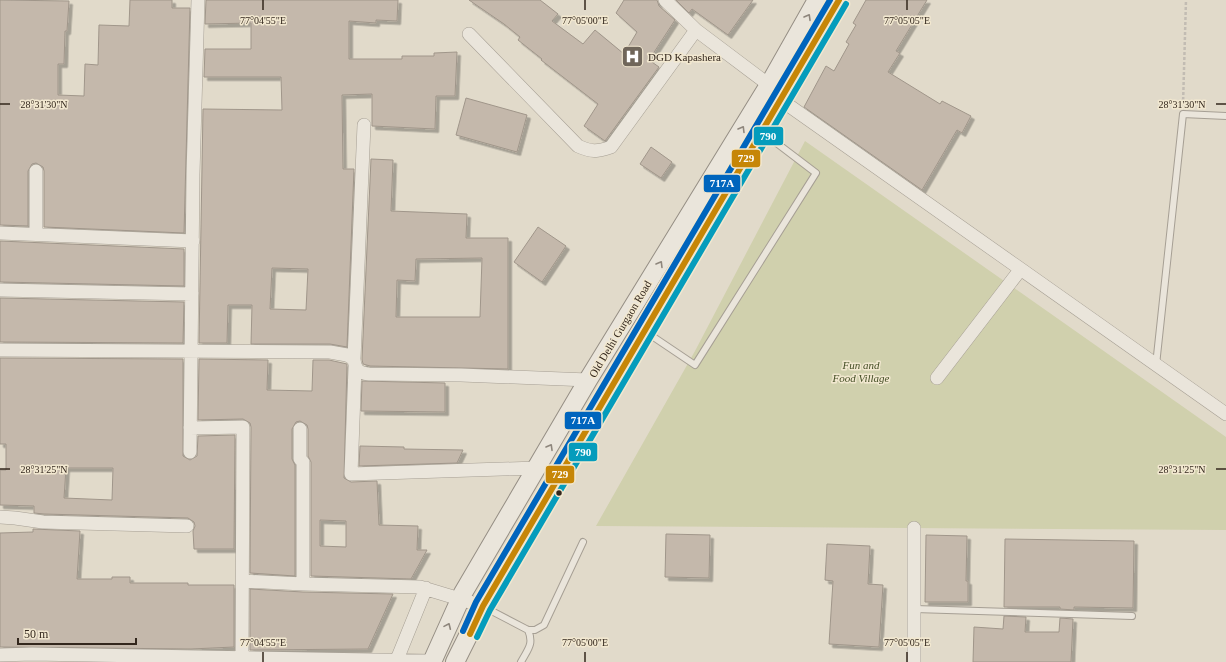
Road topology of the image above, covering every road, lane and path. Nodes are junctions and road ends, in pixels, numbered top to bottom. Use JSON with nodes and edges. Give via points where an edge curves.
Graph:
{"nodes":[{"id":1,"x":198,"y":0,"type":"edge"},
{"id":2,"x":665,"y":0,"type":"edge"},
{"id":3,"x":817,"y":0,"type":"edge"},
{"id":4,"x":839,"y":0,"type":"edge"},
{"id":5,"x":1186,"y":0,"type":"edge"},
{"id":6,"x":696,"y":30,"type":"junction"},
{"id":7,"x":469,"y":34,"type":"dead end"},
{"id":8,"x":768,"y":85,"type":"junction"},
{"id":9,"x":781,"y":100,"type":"junction"},
{"id":10,"x":1183,"y":114,"type":"junction"},
{"id":11,"x":1226,"y":116,"type":"edge"},
{"id":12,"x":364,"y":125,"type":"dead end"},
{"id":13,"x":762,"y":132,"type":"junction"},
{"id":14,"x":36,"y":171,"type":"dead end"},
{"id":15,"x":0,"y":233,"type":"edge"},
{"id":16,"x":36,"y":234,"type":"junction"},
{"id":17,"x":193,"y":241,"type":"junction"},
{"id":18,"x":1020,"y":270,"type":"junction"},
{"id":19,"x":0,"y":290,"type":"edge"},
{"id":20,"x":192,"y":294,"type":"junction"},
{"id":21,"x":645,"y":331,"type":"junction"},
{"id":22,"x":0,"y":350,"type":"edge"},
{"id":23,"x":191,"y":351,"type":"junction"},
{"id":24,"x":354,"y":363,"type":"junction"},
{"id":25,"x":1156,"y":366,"type":"junction"},
{"id":26,"x":937,"y":378,"type":"dead end"},
{"id":27,"x":588,"y":380,"type":"junction"},
{"id":28,"x":1226,"y":414,"type":"edge"},
{"id":29,"x":190,"y":428,"type":"junction"},
{"id":30,"x":300,"y":429,"type":"dead end"},
{"id":31,"x":190,"y":452,"type":"dead end"},
{"id":32,"x":538,"y":468,"type":"junction"},
{"id":33,"x":0,"y":517,"type":"edge"},
{"id":34,"x":187,"y":526,"type":"dead end"},
{"id":35,"x":914,"y":528,"type":"dead end"},
{"id":36,"x":583,"y":542,"type":"dead end"},
{"id":37,"x":243,"y":581,"type":"junction"},
{"id":38,"x":302,"y":584,"type":"junction"},
{"id":39,"x":426,"y":588,"type":"junction"},
{"id":40,"x":460,"y":598,"type":"junction"},
{"id":41,"x":483,"y":606,"type":"junction"},
{"id":42,"x":915,"y":609,"type":"junction"},
{"id":43,"x":1132,"y":616,"type":"dead end"},
{"id":44,"x":528,"y":630,"type":"junction"},
{"id":45,"x":0,"y":655,"type":"edge"},
{"id":46,"x":242,"y":657,"type":"junction"},
{"id":47,"x":77,"y":658,"type":"edge"},
{"id":48,"x":397,"y":661,"type":"edge"},
{"id":49,"x":432,"y":661,"type":"edge"},
{"id":50,"x":456,"y":662,"type":"edge"},
{"id":51,"x":522,"y":662,"type":"edge"},
{"id":52,"x":914,"y":662,"type":"edge"}],
"edges":[{"from":1,"to":17,"type":"street"},
{"from":2,"to":6,"type":"street"},
{"from":8,"to":3,"type":"main road","name":"Old Delhi Gurgaon Road","one_way":true},
{"from":4,"to":9,"type":"main road","name":"Old Delhi Gurgaon Road"},
{"from":5,"to":10,"type":"path"},
{"from":6,"to":7,"type":"street","via":[[611,147],[599,152],[589,152],[578,146]]},
{"from":6,"to":8,"type":"street"},
{"from":27,"to":8,"type":"main road","name":"Old Delhi Gurgaon Road","one_way":true},
{"from":9,"to":13,"type":"main road","name":"Old Delhi Gurgaon Road"},
{"from":9,"to":18,"type":"street"},
{"from":10,"to":11,"type":"lane"},
{"from":10,"to":25,"type":"lane"},
{"from":12,"to":24,"type":"street"},
{"from":13,"to":21,"type":"main road","name":"Old Delhi Gurgaon Road"},
{"from":13,"to":21,"type":"lane","via":[[816,173],[695,365]]},
{"from":14,"to":16,"type":"street"},
{"from":15,"to":16,"type":"street"},
{"from":16,"to":17,"type":"street"},
{"from":17,"to":20,"type":"street"},
{"from":18,"to":25,"type":"street"},
{"from":18,"to":26,"type":"street"},
{"from":19,"to":20,"type":"street"},
{"from":20,"to":23,"type":"street"},
{"from":21,"to":41,"type":"main road","name":"Old Delhi Gurgaon Road"},
{"from":22,"to":23,"type":"street"},
{"from":23,"to":24,"type":"street","via":[[334,352],[347,355]]},
{"from":23,"to":29,"type":"street"},
{"from":24,"to":27,"type":"street","via":[[363,374]]},
{"from":24,"to":32,"type":"street","via":[[351,474]]},
{"from":25,"to":28,"type":"street"},
{"from":32,"to":27,"type":"main road","name":"Old Delhi Gurgaon Road","one_way":true},
{"from":29,"to":31,"type":"street"},
{"from":29,"to":37,"type":"street","via":[[243,427]]},
{"from":30,"to":38,"type":"street","via":[[300,459],[303,462]]},
{"from":32,"to":40,"type":"main road","name":"Old Delhi Gurgaon Road"},
{"from":33,"to":34,"type":"street","via":[[44,522]]},
{"from":35,"to":42,"type":"street"},
{"from":36,"to":44,"type":"lane","via":[[544,625],[535,630]]},
{"from":37,"to":38,"type":"street"},
{"from":37,"to":46,"type":"street"},
{"from":38,"to":39,"type":"street"},
{"from":39,"to":40,"type":"street"},
{"from":39,"to":48,"type":"street"},
{"from":40,"to":41,"type":"street"},
{"from":49,"to":40,"type":"main road","name":"Old Delhi Gurgaon Road","one_way":true},
{"from":41,"to":44,"type":"lane"},
{"from":41,"to":50,"type":"main road","name":"Old Delhi Gurgaon Road"},
{"from":42,"to":43,"type":"lane"},
{"from":42,"to":52,"type":"street"},
{"from":44,"to":51,"type":"lane","via":[[532,639]]},
{"from":45,"to":47,"type":"street"},
{"from":46,"to":47,"type":"street"},
{"from":46,"to":48,"type":"street"},
{"from":48,"to":49,"type":"street"}]}
